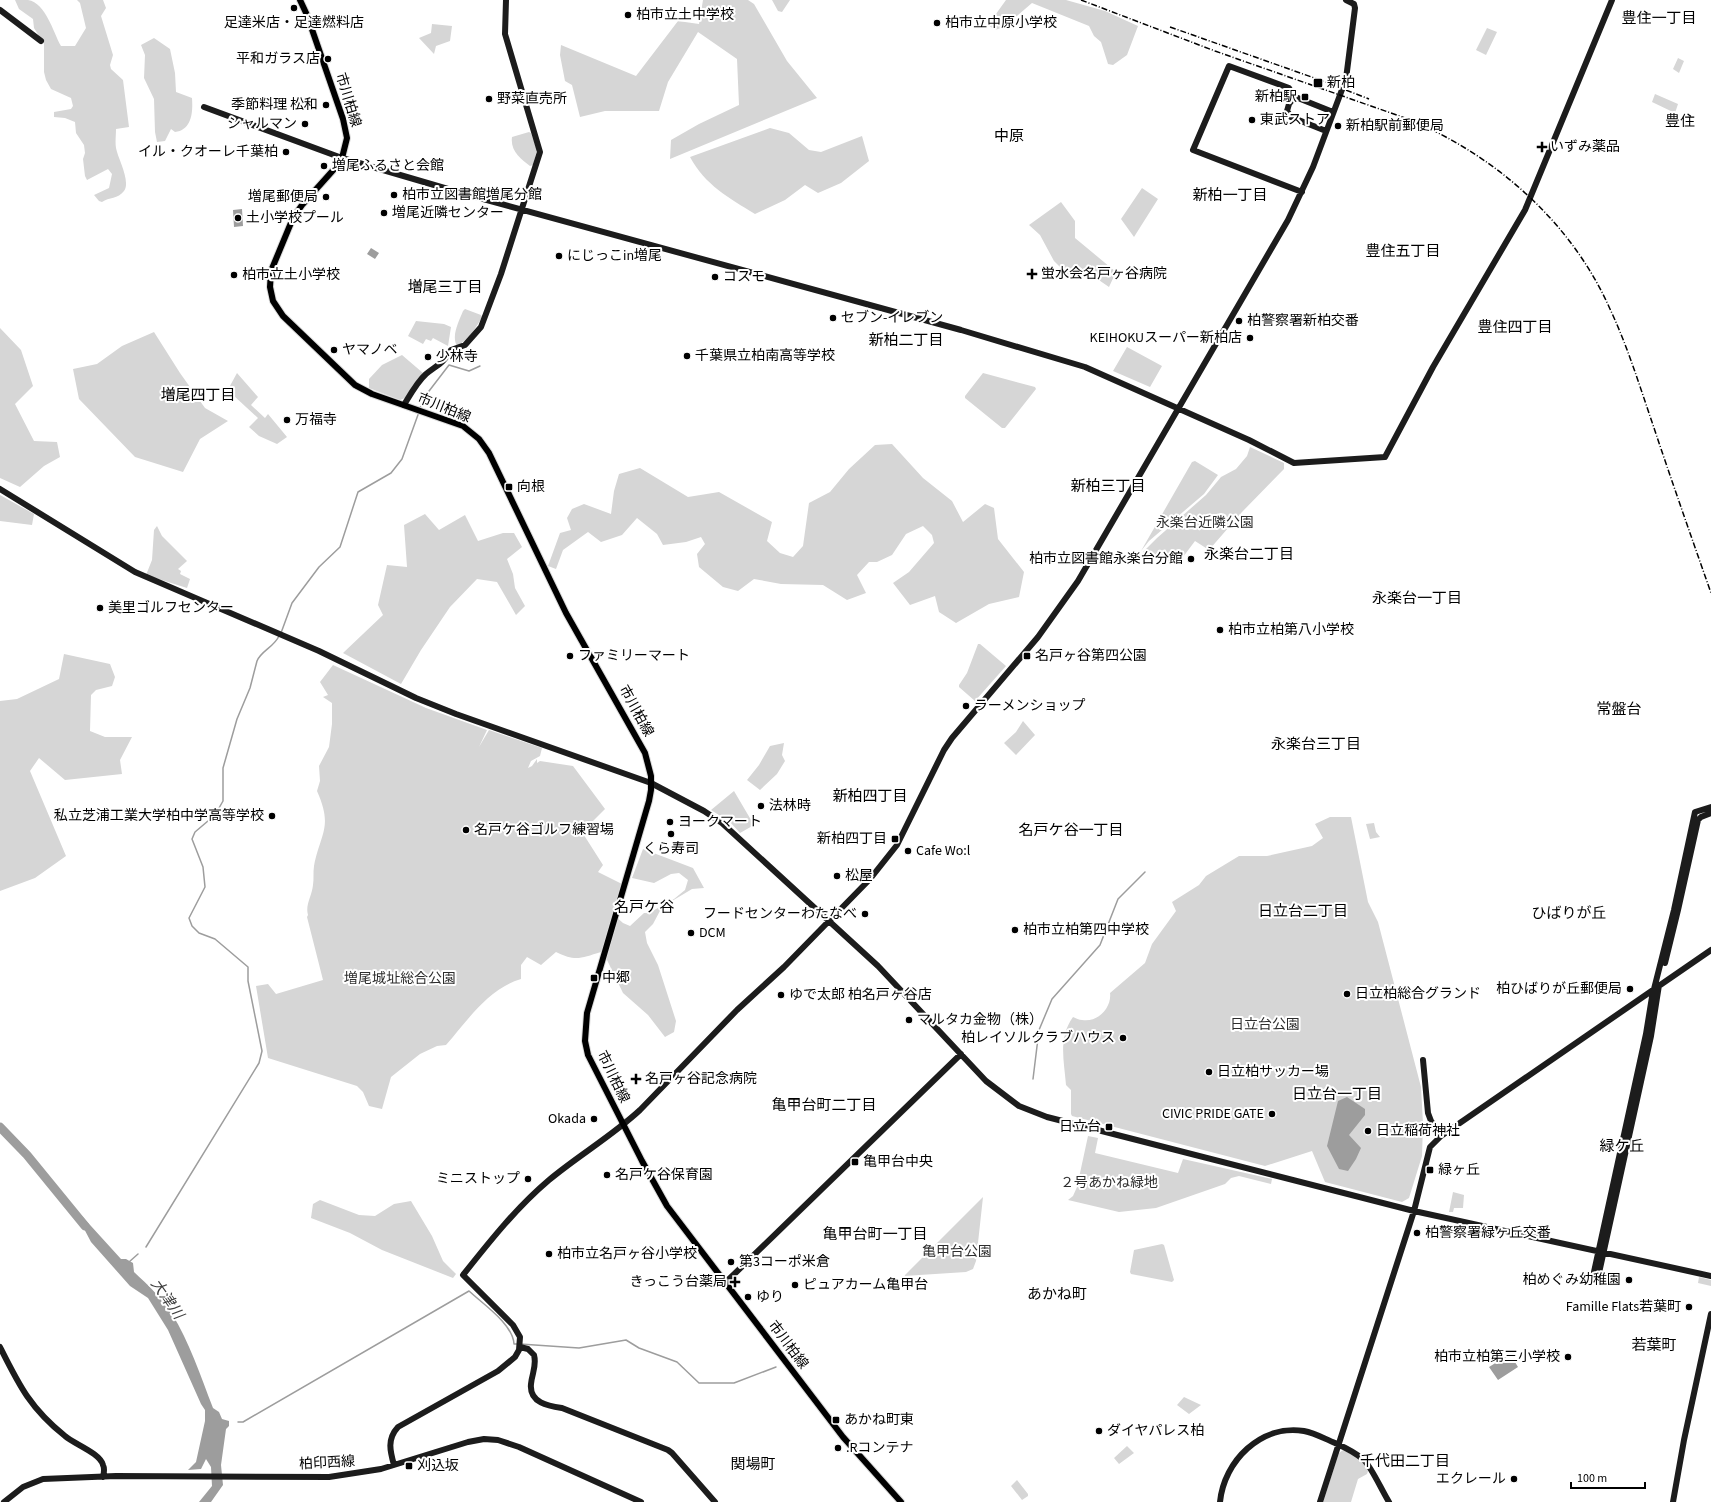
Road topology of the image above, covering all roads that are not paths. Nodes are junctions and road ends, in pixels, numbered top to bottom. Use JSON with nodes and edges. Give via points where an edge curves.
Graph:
{"nodes":[{"id":1,"x":300,"y":0,"type":"edge"},
{"id":2,"x":506,"y":0,"type":"edge"},
{"id":3,"x":1346,"y":0,"type":"edge"},
{"id":4,"x":1612,"y":0,"type":"edge"},
{"id":5,"x":0,"y":10,"type":"edge"},
{"id":6,"x":41,"y":41,"type":"dead end"},
{"id":7,"x":1295,"y":98,"type":"junction"},
{"id":8,"x":204,"y":107,"type":"dead end"},
{"id":9,"x":1333,"y":112,"type":"junction"},
{"id":10,"x":1326,"y":131,"type":"junction"},
{"id":11,"x":342,"y":158,"type":"junction"},
{"id":12,"x":1302,"y":192,"type":"junction"},
{"id":13,"x":522,"y":209,"type":"junction"},
{"id":14,"x":404,"y":405,"type":"junction"},
{"id":15,"x":1178,"y":408,"type":"junction"},
{"id":16,"x":0,"y":488,"type":"edge"},
{"id":17,"x":651,"y":783,"type":"junction"},
{"id":18,"x":1711,"y":807,"type":"edge"},
{"id":19,"x":1711,"y":813,"type":"edge"},
{"id":20,"x":830,"y":921,"type":"junction"},
{"id":21,"x":1711,"y":950,"type":"edge"},
{"id":22,"x":1656,"y":988,"type":"junction"},
{"id":23,"x":961,"y":1054,"type":"junction"},
{"id":24,"x":1423,"y":1060,"type":"dead end"},
{"id":25,"x":624,"y":1125,"type":"junction"},
{"id":26,"x":1442,"y":1136,"type":"junction"},
{"id":27,"x":1414,"y":1211,"type":"junction"},
{"id":28,"x":1601,"y":1251,"type":"junction"},
{"id":29,"x":1597,"y":1273,"type":"dead end"},
{"id":30,"x":1711,"y":1276,"type":"edge"},
{"id":31,"x":725,"y":1283,"type":"junction"},
{"id":32,"x":1711,"y":1314,"type":"edge"},
{"id":33,"x":0,"y":1347,"type":"edge"},
{"id":34,"x":520,"y":1347,"type":"junction"},
{"id":35,"x":1339,"y":1445,"type":"junction"},
{"id":36,"x":394,"y":1466,"type":"junction"},
{"id":37,"x":103,"y":1477,"type":"junction"},
{"id":38,"x":4,"y":1502,"type":"edge"},
{"id":39,"x":641,"y":1502,"type":"edge"},
{"id":40,"x":715,"y":1502,"type":"edge"},
{"id":41,"x":901,"y":1502,"type":"edge"},
{"id":42,"x":1220,"y":1502,"type":"edge"},
{"id":43,"x":1320,"y":1502,"type":"edge"},
{"id":44,"x":1389,"y":1502,"type":"edge"},
{"id":45,"x":1673,"y":1502,"type":"edge"}],
"edges":[{"from":1,"to":11,"type":"main road","name":"市川柏線","via":[[343,119],[347,138]]},
{"from":2,"to":13,"type":"street","via":[[505,34],[540,152]]},
{"from":3,"to":9,"type":"street","via":[[1354,4],[1355,14],[1346,79]]},
{"from":4,"to":15,"type":"street","via":[[1525,210],[1433,367],[1385,457],[1294,463]]},
{"from":5,"to":6,"type":"street"},
{"from":7,"to":9,"type":"street"},
{"from":7,"to":10,"type":"street","via":[[1290,101],[1287,109],[1289,115]]},
{"from":7,"to":12,"type":"street","via":[[1289,88],[1229,66],[1193,150]]},
{"from":8,"to":11,"type":"street"},
{"from":9,"to":10,"type":"street"},
{"from":10,"to":12,"type":"street"},
{"from":11,"to":13,"type":"street"},
{"from":11,"to":14,"type":"main road","name":"市川柏線","via":[[293,218],[271,271],[271,294],[276,308],[283,316],[355,385]]},
{"from":12,"to":15,"type":"street"},
{"from":13,"to":14,"type":"street","via":[[481,327],[465,345],[451,350],[437,367],[426,374]]},
{"from":13,"to":15,"type":"street","via":[[961,330],[1085,367]]},
{"from":14,"to":17,"type":"main road","name":"市川柏線","via":[[463,426],[484,445],[566,613],[642,748],[650,769]]},
{"from":15,"to":20,"type":"street","via":[[1073,587],[1038,636],[952,738],[907,828],[889,856]]},
{"from":16,"to":17,"type":"street","via":[[135,572],[319,651],[416,698]]},
{"from":17,"to":20,"type":"street","via":[[722,823]]},
{"from":17,"to":25,"type":"main road","name":"市川柏線","via":[[586,1022],[585,1041],[588,1055]]},
{"from":18,"to":22,"type":"street","via":[[1695,812]]},
{"from":19,"to":22,"type":"street","via":[[1698,820],[1678,910]]},
{"from":20,"to":23,"type":"street","via":[[878,966]]},
{"from":20,"to":25,"type":"street","via":[[737,1010]]},
{"from":21,"to":22,"type":"street"},
{"from":22,"to":26,"type":"street"},
{"from":22,"to":28,"type":"street","via":[[1650,1042]]},
{"from":23,"to":27,"type":"street","via":[[995,1090],[1029,1111]]},
{"from":23,"to":31,"type":"street"},
{"from":24,"to":26,"type":"street","via":[[1428,1113]]},
{"from":25,"to":31,"type":"main road","name":"市川柏線","via":[[662,1199]]},
{"from":25,"to":34,"type":"street","via":[[527,1200],[496,1232],[463,1275],[513,1325],[520,1337]]},
{"from":26,"to":27,"type":"street","via":[[1430,1147]]},
{"from":27,"to":28,"type":"street"},
{"from":27,"to":35,"type":"street"},
{"from":28,"to":29,"type":"street"},
{"from":28,"to":30,"type":"street"},
{"from":31,"to":41,"type":"main road","name":"市川柏線","via":[[843,1437]]},
{"from":32,"to":45,"type":"street"},
{"from":33,"to":37,"type":"street","via":[[19,1385],[35,1408],[66,1437],[99,1457],[103,1464]]},
{"from":34,"to":36,"type":"street","via":[[515,1357],[498,1371],[398,1427],[392,1436],[390,1446]]},
{"from":34,"to":40,"type":"street","via":[[530,1350],[534,1355],[535,1369],[530,1384],[536,1399],[548,1406],[562,1408],[672,1452]]},
{"from":35,"to":42,"type":"street","via":[[1303,1431],[1283,1431],[1266,1437],[1252,1444],[1239,1457],[1228,1476]]},
{"from":35,"to":43,"type":"street"},
{"from":35,"to":44,"type":"street","via":[[1365,1462]]},
{"from":36,"to":37,"type":"street","name":"柏印西線","via":[[329,1477]]},
{"from":36,"to":39,"type":"street","name":"柏印西線","via":[[468,1442],[498,1440]]},
{"from":37,"to":38,"type":"street","name":"柏印西線","via":[[43,1479],[23,1487]]}]}
